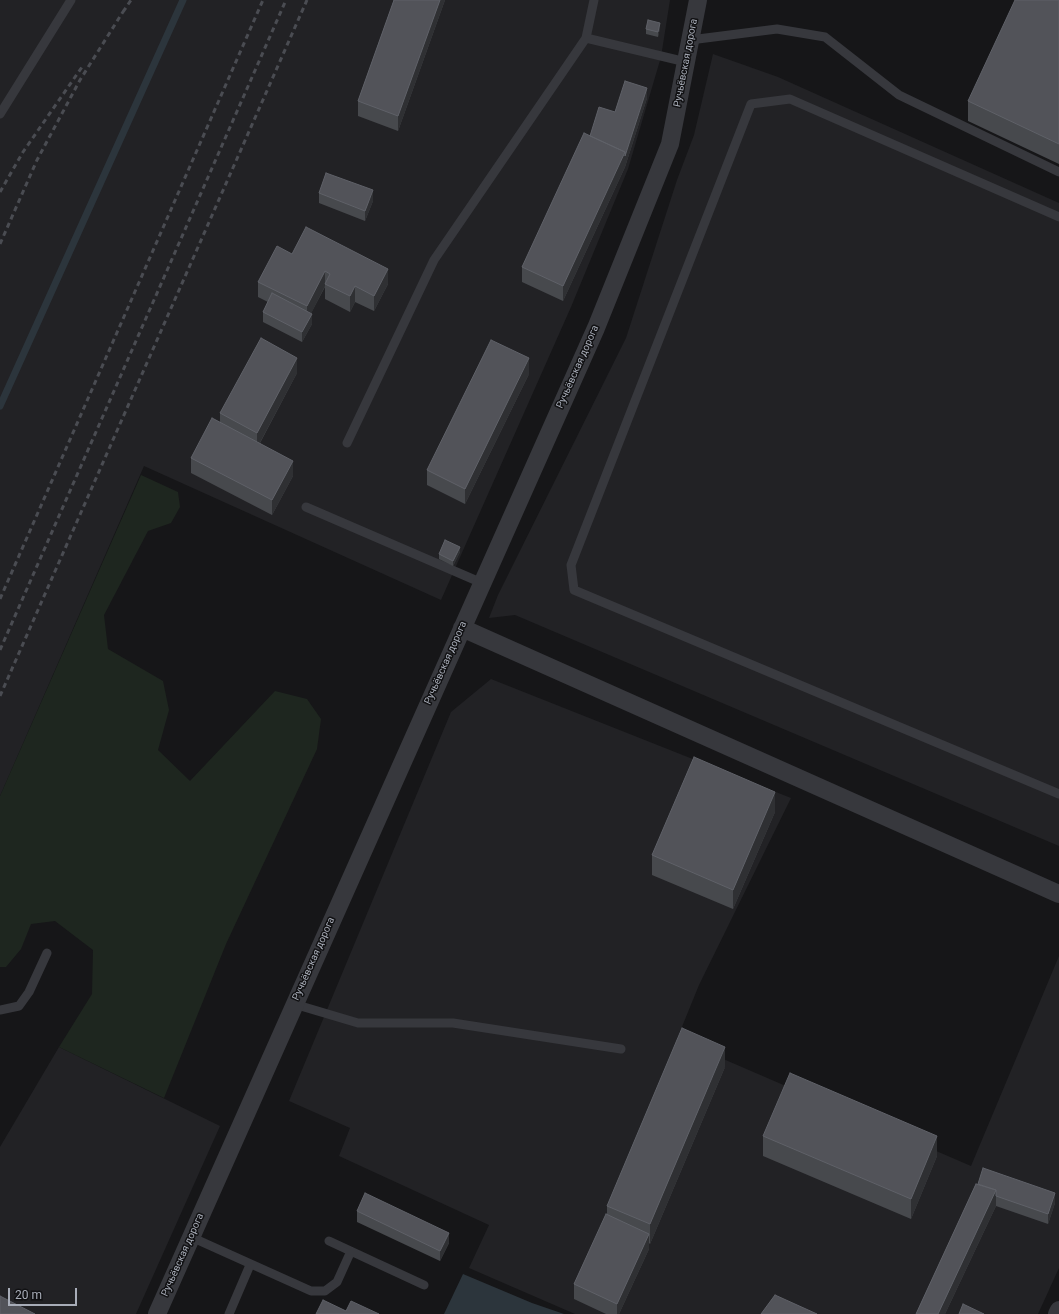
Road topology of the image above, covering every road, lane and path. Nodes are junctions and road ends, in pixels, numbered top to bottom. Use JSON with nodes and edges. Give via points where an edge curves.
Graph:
{"nodes":[{"id":1,"x":71,"y":0,"type":"edge"},
{"id":2,"x":594,"y":0,"type":"edge"},
{"id":3,"x":698,"y":0,"type":"edge"},
{"id":4,"x":586,"y":38,"type":"junction"},
{"id":5,"x":690,"y":40,"type":"junction"},
{"id":6,"x":686,"y":62,"type":"junction"},
{"id":7,"x":0,"y":114,"type":"edge"},
{"id":8,"x":1059,"y":172,"type":"edge"},
{"id":9,"x":1059,"y":217,"type":"edge"},
{"id":10,"x":347,"y":443,"type":"dead end"},
{"id":11,"x":306,"y":507,"type":"dead end"},
{"id":12,"x":482,"y":583,"type":"junction"},
{"id":13,"x":462,"y":628,"type":"junction"},
{"id":14,"x":1059,"y":794,"type":"edge"},
{"id":15,"x":1059,"y":894,"type":"edge"},
{"id":16,"x":47,"y":953,"type":"dead end"},
{"id":17,"x":294,"y":1004,"type":"junction"},
{"id":18,"x":0,"y":1010,"type":"edge"},
{"id":19,"x":621,"y":1049,"type":"dead end"},
{"id":20,"x":191,"y":1237,"type":"junction"},
{"id":21,"x":329,"y":1241,"type":"dead end"},
{"id":22,"x":351,"y":1251,"type":"junction"},
{"id":23,"x":250,"y":1265,"type":"junction"},
{"id":24,"x":424,"y":1285,"type":"dead end"},
{"id":25,"x":1059,"y":1310,"type":"edge"},
{"id":26,"x":157,"y":1314,"type":"edge"},
{"id":27,"x":229,"y":1314,"type":"edge"},
{"id":28,"x":1057,"y":1314,"type":"edge"}],
"edges":[{"from":1,"to":7,"type":"lane"},
{"from":2,"to":4,"type":"lane"},
{"from":3,"to":5,"type":"street","name":"Ручьёвская дорога"},
{"from":4,"to":6,"type":"lane"},
{"from":4,"to":10,"type":"lane","via":[[434,260]]},
{"from":5,"to":6,"type":"street","name":"Ручьёвская дорога"},
{"from":5,"to":8,"type":"lane","via":[[777,29],[825,37],[899,95]]},
{"from":6,"to":12,"type":"street","name":"Ручьёвская дорога","via":[[670,144],[596,328]]},
{"from":9,"to":14,"type":"lane","via":[[790,98],[751,104],[570,565],[574,590]]},
{"from":11,"to":12,"type":"lane"},
{"from":12,"to":13,"type":"street","name":"Ручьёвская дорога"},
{"from":13,"to":15,"type":"street"},
{"from":13,"to":17,"type":"street","name":"Ручьёвская дорога"},
{"from":16,"to":18,"type":"lane","via":[[20,1006]]},
{"from":17,"to":19,"type":"lane","via":[[358,1023],[453,1023]]},
{"from":17,"to":20,"type":"street","name":"Ручьёвская дорога"},
{"from":20,"to":23,"type":"lane"},
{"from":20,"to":26,"type":"street","name":"Ручьёвская дорога"},
{"from":21,"to":22,"type":"lane"},
{"from":22,"to":23,"type":"lane","via":[[337,1282],[325,1291],[311,1291]]},
{"from":22,"to":24,"type":"lane"},
{"from":23,"to":27,"type":"lane"},
{"from":25,"to":28,"type":"street"}]}
